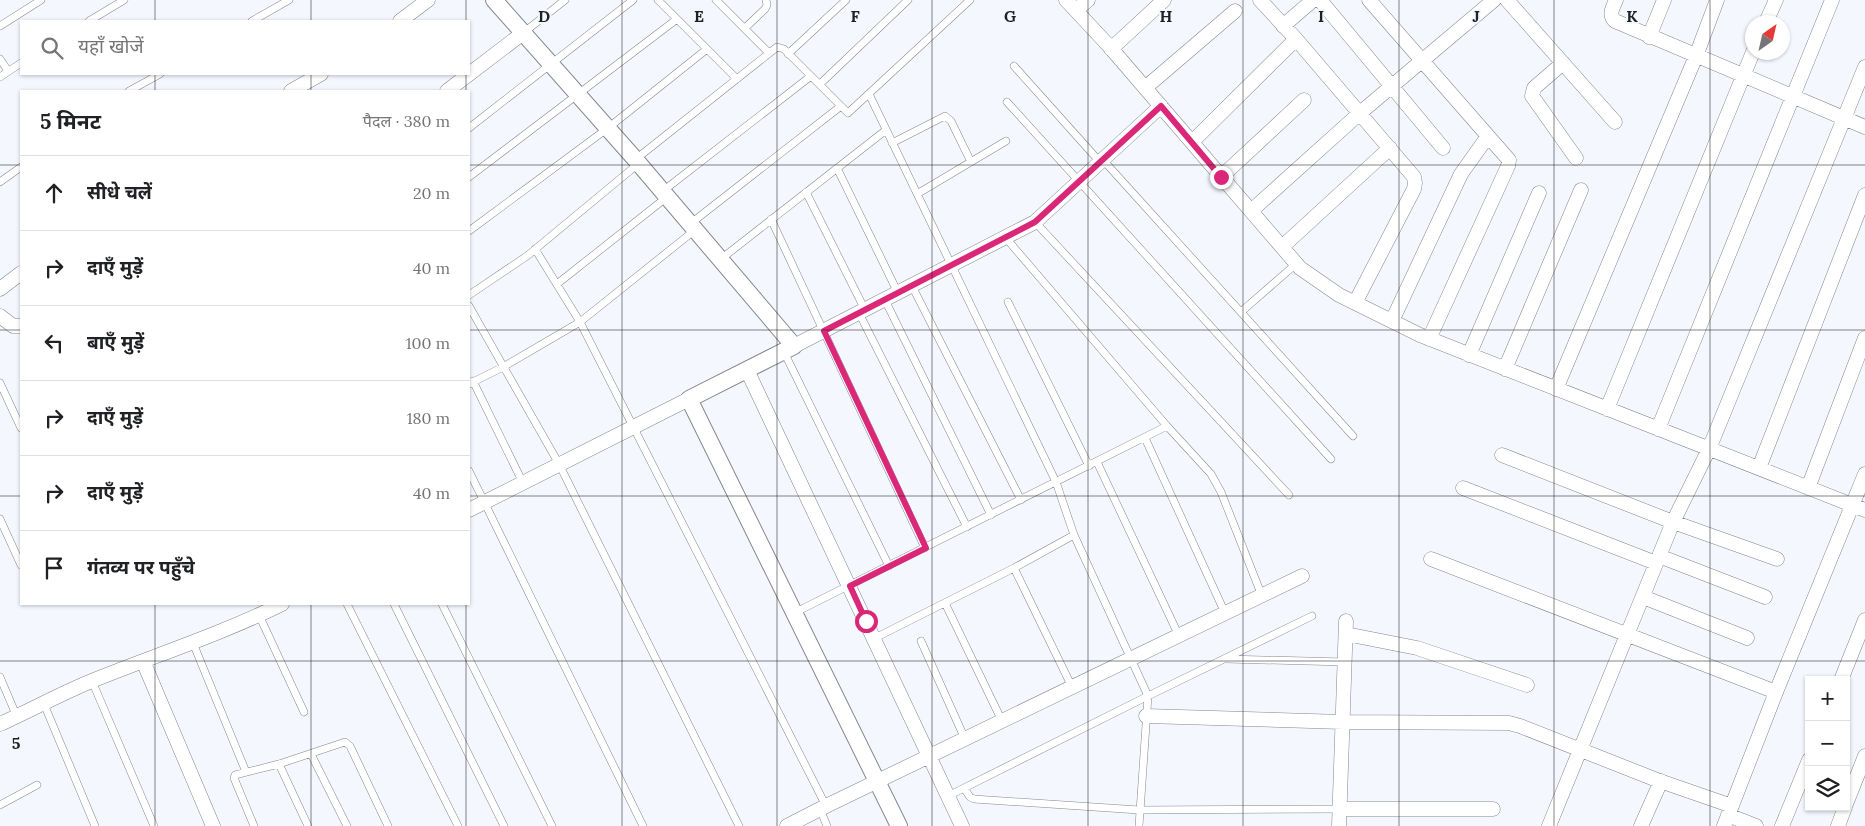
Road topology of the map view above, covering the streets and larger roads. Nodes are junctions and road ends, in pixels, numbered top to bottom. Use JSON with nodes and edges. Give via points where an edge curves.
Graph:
{"nodes":[{"id":1,"x":428,"y":0,"type":"edge"},
{"id":2,"x":1088,"y":0,"type":"edge"},
{"id":3,"x":1164,"y":0,"type":"edge"},
{"id":4,"x":1260,"y":0,"type":"edge"},
{"id":5,"x":1313,"y":0,"type":"edge"},
{"id":6,"x":1320,"y":0,"type":"edge"},
{"id":7,"x":1369,"y":0,"type":"edge"},
{"id":8,"x":1507,"y":0,"type":"edge"},
{"id":9,"x":1616,"y":0,"type":"edge"},
{"id":10,"x":1664,"y":0,"type":"edge"},
{"id":11,"x":1717,"y":0,"type":"edge"},
{"id":12,"x":1776,"y":0,"type":"edge"},
{"id":13,"x":1832,"y":0,"type":"edge"},
{"id":14,"x":496,"y":1,"type":"edge"},
{"id":15,"x":1492,"y":1,"type":"edge"},
{"id":16,"x":1071,"y":5,"type":"edge"},
{"id":17,"x":1235,"y":11,"type":"dead end"},
{"id":18,"x":1769,"y":15,"type":"edge"},
{"id":19,"x":401,"y":20,"type":"edge"},
{"id":20,"x":1283,"y":26,"type":"junction"},
{"id":21,"x":523,"y":33,"type":"junction"},
{"id":22,"x":1649,"y":37,"type":"junction"},
{"id":23,"x":1296,"y":40,"type":"junction"},
{"id":24,"x":1111,"y":49,"type":"junction"},
{"id":25,"x":1696,"y":56,"type":"junction"},
{"id":26,"x":1422,"y":60,"type":"junction"},
{"id":27,"x":1750,"y":60,"type":"edge"},
{"id":28,"x":1563,"y":64,"type":"junction"},
{"id":29,"x":1865,"y":67,"type":"edge"},
{"id":30,"x":470,"y":73,"type":"edge"},
{"id":31,"x":319,"y":75,"type":"edge"},
{"id":32,"x":468,"y":75,"type":"edge"},
{"id":33,"x":1743,"y":76,"type":"junction"},
{"id":34,"x":1392,"y":86,"type":"junction"},
{"id":35,"x":1145,"y":88,"type":"junction"},
{"id":36,"x":293,"y":90,"type":"edge"},
{"id":37,"x":448,"y":90,"type":"edge"},
{"id":38,"x":1791,"y":96,"type":"junction"},
{"id":39,"x":1304,"y":100,"type":"dead end"},
{"id":40,"x":1161,"y":106,"type":"junction"},
{"id":41,"x":1360,"y":113,"type":"junction"},
{"id":42,"x":1844,"y":119,"type":"junction"},
{"id":43,"x":1615,"y":122,"type":"dead end"},
{"id":44,"x":1865,"y":127,"type":"edge"},
{"id":45,"x":1488,"y":136,"type":"junction"},
{"id":46,"x":1192,"y":142,"type":"junction"},
{"id":47,"x":1390,"y":148,"type":"junction"},
{"id":48,"x":1443,"y":148,"type":"dead end"},
{"id":49,"x":1576,"y":158,"type":"dead end"},
{"id":50,"x":1221,"y":177,"type":"junction"},
{"id":51,"x":1581,"y":190,"type":"dead end"},
{"id":52,"x":1539,"y":194,"type":"dead end"},
{"id":53,"x":1865,"y":195,"type":"edge"},
{"id":54,"x":1250,"y":211,"type":"junction"},
{"id":55,"x":1282,"y":247,"type":"junction"},
{"id":56,"x":20,"y":274,"type":"edge"},
{"id":57,"x":0,"y":289,"type":"edge"},
{"id":58,"x":1355,"y":303,"type":"junction"},
{"id":59,"x":0,"y":316,"type":"edge"},
{"id":60,"x":1392,"y":321,"type":"junction"},
{"id":61,"x":20,"y":326,"type":"edge"},
{"id":62,"x":1865,"y":338,"type":"edge"},
{"id":63,"x":1429,"y":339,"type":"junction"},
{"id":64,"x":789,"y":349,"type":"junction"},
{"id":65,"x":1469,"y":355,"type":"junction"},
{"id":66,"x":1505,"y":369,"type":"junction"},
{"id":67,"x":747,"y":370,"type":"junction"},
{"id":68,"x":1556,"y":389,"type":"junction"},
{"id":69,"x":688,"y":399,"type":"junction"},
{"id":70,"x":1607,"y":409,"type":"junction"},
{"id":71,"x":1658,"y":428,"type":"junction"},
{"id":72,"x":1709,"y":449,"type":"junction"},
{"id":73,"x":1502,"y":456,"type":"dead end"},
{"id":74,"x":1759,"y":468,"type":"junction"},
{"id":75,"x":1865,"y":474,"type":"edge"},
{"id":76,"x":1463,"y":488,"type":"dead end"},
{"id":77,"x":1808,"y":488,"type":"junction"},
{"id":78,"x":1858,"y":508,"type":"edge"},
{"id":79,"x":470,"y":509,"type":"edge"},
{"id":80,"x":1673,"y":522,"type":"junction"},
{"id":81,"x":1431,"y":559,"type":"dead end"},
{"id":82,"x":1777,"y":559,"type":"dead end"},
{"id":83,"x":1658,"y":560,"type":"junction"},
{"id":84,"x":1302,"y":576,"type":"dead end"},
{"id":85,"x":1642,"y":596,"type":"junction"},
{"id":86,"x":1764,"y":597,"type":"dead end"},
{"id":87,"x":280,"y":605,"type":"edge"},
{"id":88,"x":1865,"y":620,"type":"edge"},
{"id":89,"x":1627,"y":634,"type":"junction"},
{"id":90,"x":1747,"y":638,"type":"dead end"},
{"id":91,"x":143,"y":661,"type":"junction"},
{"id":92,"x":1843,"y":676,"type":"edge"},
{"id":93,"x":1527,"y":684,"type":"dead end"},
{"id":94,"x":1776,"y":692,"type":"junction"},
{"id":95,"x":1146,"y":716,"type":"road end"},
{"id":96,"x":1344,"y":722,"type":"junction"},
{"id":97,"x":0,"y":724,"type":"edge"},
{"id":98,"x":1581,"y":749,"type":"junction"},
{"id":99,"x":1865,"y":756,"type":"edge"},
{"id":100,"x":929,"y":757,"type":"junction"},
{"id":101,"x":1807,"y":766,"type":"edge"},
{"id":102,"x":1661,"y":781,"type":"junction"},
{"id":103,"x":877,"y":782,"type":"junction"},
{"id":104,"x":1850,"y":795,"type":"edge"},
{"id":105,"x":1340,"y":808,"type":"junction"},
{"id":106,"x":1493,"y":809,"type":"dead end"},
{"id":107,"x":1844,"y":811,"type":"edge"},
{"id":108,"x":1728,"y":816,"type":"edge"},
{"id":109,"x":213,"y":826,"type":"edge"},
{"id":110,"x":787,"y":826,"type":"edge"},
{"id":111,"x":899,"y":826,"type":"edge"},
{"id":112,"x":962,"y":826,"type":"edge"},
{"id":113,"x":1339,"y":826,"type":"edge"},
{"id":114,"x":1548,"y":826,"type":"edge"},
{"id":115,"x":1641,"y":826,"type":"edge"},
{"id":116,"x":1756,"y":826,"type":"edge"},
{"id":117,"x":1782,"y":826,"type":"edge"},
{"id":118,"x":1838,"y":826,"type":"edge"}],
"edges":[{"from":1,"to":19,"type":"street"},
{"from":2,"to":16,"type":"street"},
{"from":3,"to":24,"type":"street"},
{"from":4,"to":20,"type":"street"},
{"from":5,"to":20,"type":"street"},
{"from":6,"to":34,"type":"street"},
{"from":7,"to":26,"type":"street"},
{"from":8,"to":28,"type":"street"},
{"from":9,"to":22,"type":"street","via":[[1612,19]]},
{"from":10,"to":22,"type":"street"},
{"from":11,"to":25,"type":"street"},
{"from":12,"to":18,"type":"street"},
{"from":13,"to":38,"type":"street"},
{"from":14,"to":21,"type":"street"},
{"from":15,"to":26,"type":"street"},
{"from":16,"to":24,"type":"street"},
{"from":17,"to":35,"type":"street"},
{"from":20,"to":23,"type":"street"},
{"from":21,"to":30,"type":"street"},
{"from":21,"to":64,"type":"street","via":[[720,259]]},
{"from":22,"to":25,"type":"street"},
{"from":23,"to":41,"type":"street"},
{"from":23,"to":46,"type":"street"},
{"from":24,"to":35,"type":"street"},
{"from":25,"to":33,"type":"street"},
{"from":25,"to":68,"type":"street"},
{"from":26,"to":34,"type":"street"},
{"from":26,"to":45,"type":"street"},
{"from":27,"to":33,"type":"street"},
{"from":28,"to":43,"type":"street"},
{"from":28,"to":49,"type":"street","via":[[1534,88],[1532,96]]},
{"from":29,"to":42,"type":"street"},
{"from":31,"to":36,"type":"street"},
{"from":32,"to":37,"type":"street"},
{"from":33,"to":38,"type":"street"},
{"from":33,"to":70,"type":"street"},
{"from":34,"to":41,"type":"street"},
{"from":34,"to":48,"type":"street"},
{"from":35,"to":40,"type":"street"},
{"from":38,"to":42,"type":"street"},
{"from":38,"to":71,"type":"street"},
{"from":39,"to":50,"type":"street"},
{"from":40,"to":46,"type":"street"},
{"from":40,"to":64,"type":"street","via":[[1035,222]]},
{"from":41,"to":47,"type":"street"},
{"from":41,"to":54,"type":"street"},
{"from":42,"to":44,"type":"street"},
{"from":42,"to":72,"type":"street"},
{"from":45,"to":60,"type":"street","via":[[1462,174]]},
{"from":45,"to":63,"type":"street","via":[[1507,158],[1508,166]]},
{"from":46,"to":50,"type":"street"},
{"from":47,"to":55,"type":"street"},
{"from":47,"to":58,"type":"street","via":[[1414,177],[1414,189]]},
{"from":50,"to":54,"type":"street"},
{"from":51,"to":66,"type":"street"},
{"from":52,"to":65,"type":"street"},
{"from":53,"to":74,"type":"street"},
{"from":54,"to":55,"type":"street"},
{"from":55,"to":58,"type":"street","via":[[1300,268]]},
{"from":56,"to":57,"type":"street"},
{"from":58,"to":60,"type":"street"},
{"from":59,"to":61,"type":"street","via":[[13,326]]},
{"from":60,"to":63,"type":"street"},
{"from":62,"to":77,"type":"street"},
{"from":63,"to":65,"type":"street"},
{"from":64,"to":67,"type":"street"},
{"from":65,"to":66,"type":"street"},
{"from":66,"to":68,"type":"street"},
{"from":67,"to":69,"type":"street"},
{"from":67,"to":100,"type":"street"},
{"from":68,"to":70,"type":"street"},
{"from":69,"to":79,"type":"street"},
{"from":69,"to":103,"type":"street"},
{"from":70,"to":71,"type":"street"},
{"from":71,"to":72,"type":"street"},
{"from":72,"to":74,"type":"street"},
{"from":72,"to":80,"type":"street"},
{"from":73,"to":80,"type":"street"},
{"from":74,"to":77,"type":"street"},
{"from":75,"to":78,"type":"street"},
{"from":76,"to":83,"type":"street"},
{"from":77,"to":78,"type":"street"},
{"from":78,"to":94,"type":"street"},
{"from":80,"to":82,"type":"street"},
{"from":80,"to":83,"type":"street"},
{"from":81,"to":89,"type":"street"},
{"from":83,"to":85,"type":"street"},
{"from":83,"to":86,"type":"street"},
{"from":84,"to":100,"type":"street"},
{"from":85,"to":89,"type":"street"},
{"from":85,"to":90,"type":"street"},
{"from":87,"to":91,"type":"street"},
{"from":88,"to":92,"type":"street"},
{"from":89,"to":94,"type":"street"},
{"from":89,"to":98,"type":"street"},
{"from":91,"to":97,"type":"street"},
{"from":91,"to":109,"type":"street"},
{"from":93,"to":96,"type":"street","via":[[1346,627]]},
{"from":94,"to":108,"type":"street"},
{"from":95,"to":96,"type":"street"},
{"from":96,"to":98,"type":"street","via":[[1509,723]]},
{"from":96,"to":105,"type":"street"},
{"from":98,"to":102,"type":"street"},
{"from":98,"to":114,"type":"street"},
{"from":99,"to":104,"type":"street"},
{"from":100,"to":103,"type":"street"},
{"from":100,"to":112,"type":"street"},
{"from":101,"to":117,"type":"street"},
{"from":102,"to":108,"type":"street"},
{"from":102,"to":115,"type":"street"},
{"from":103,"to":110,"type":"street"},
{"from":103,"to":111,"type":"street"},
{"from":105,"to":106,"type":"street"},
{"from":105,"to":113,"type":"street"},
{"from":107,"to":118,"type":"street"},
{"from":108,"to":116,"type":"street"}]}
